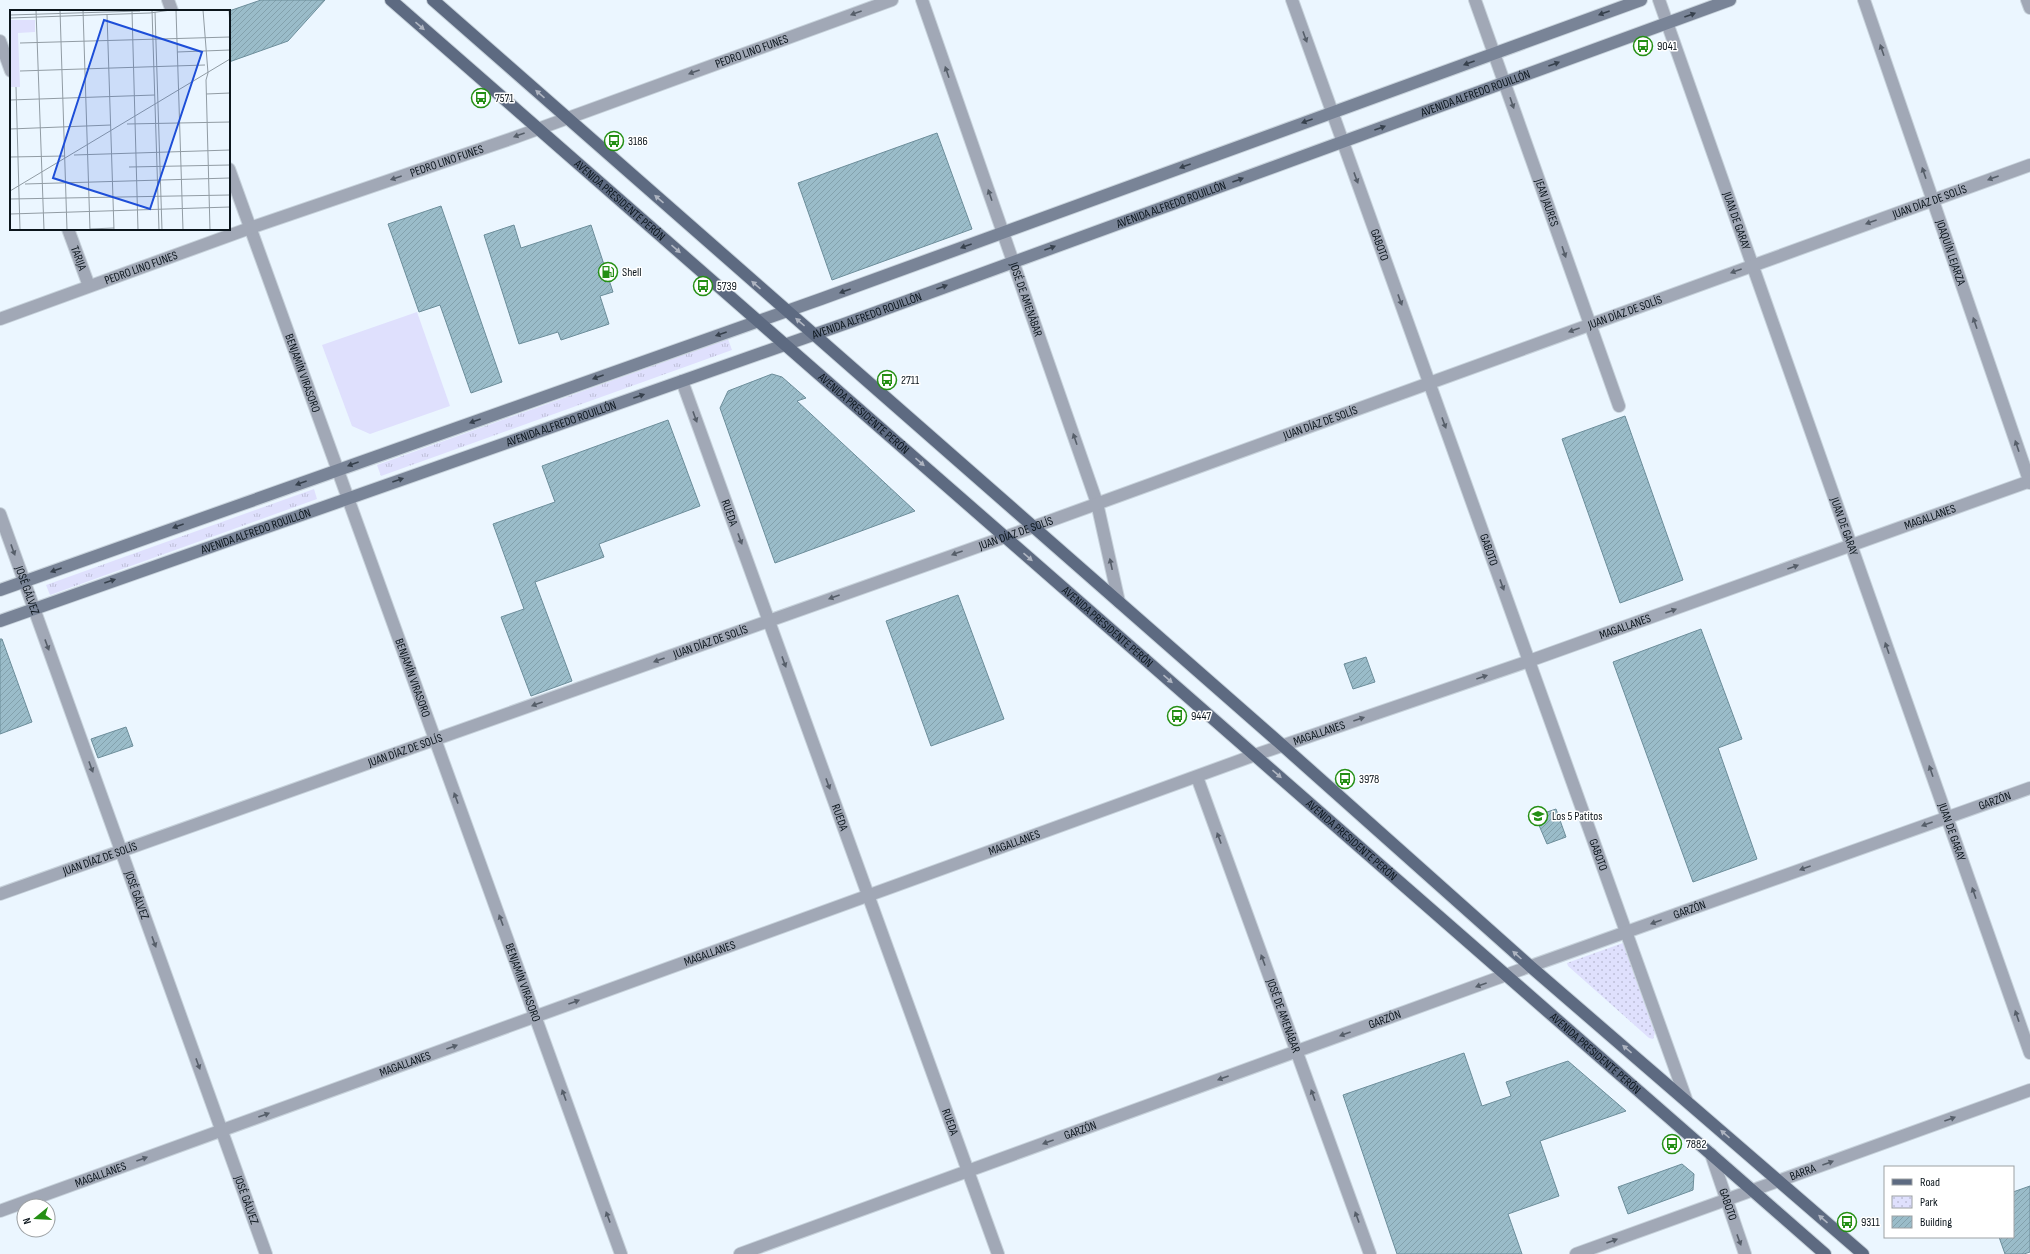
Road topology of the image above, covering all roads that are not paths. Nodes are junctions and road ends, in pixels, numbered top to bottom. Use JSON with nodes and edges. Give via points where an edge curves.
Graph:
{"nodes":[{"id":1,"x":168,"y":0,"type":"edge"},
{"id":2,"x":390,"y":0,"type":"edge"},
{"id":3,"x":433,"y":0,"type":"edge"},
{"id":4,"x":892,"y":0,"type":"edge"},
{"id":5,"x":922,"y":0,"type":"edge"},
{"id":6,"x":1292,"y":0,"type":"edge"},
{"id":7,"x":1475,"y":0,"type":"edge"},
{"id":8,"x":1641,"y":0,"type":"edge"},
{"id":9,"x":1659,"y":0,"type":"edge"},
{"id":10,"x":1730,"y":0,"type":"edge"},
{"id":11,"x":1864,"y":0,"type":"edge"},
{"id":12,"x":2027,"y":0,"type":"edge"},
{"id":13,"x":2030,"y":8,"type":"edge"},
{"id":14,"x":172,"y":10,"type":"edge"},
{"id":15,"x":1667,"y":23,"type":"junction"},
{"id":16,"x":0,"y":41,"type":"edge"},
{"id":17,"x":1494,"y":53,"type":"junction"},
{"id":18,"x":10,"y":68,"type":"edge"},
{"id":19,"x":1504,"y":82,"type":"junction"},
{"id":20,"x":1332,"y":112,"type":"junction"},
{"id":21,"x":567,"y":118,"type":"junction"},
{"id":22,"x":538,"y":128,"type":"junction"},
{"id":23,"x":1343,"y":141,"type":"junction"},
{"id":24,"x":2030,"y":165,"type":"edge"},
{"id":25,"x":230,"y":173,"type":"edge"},
{"id":26,"x":1933,"y":200,"type":"junction"},
{"id":27,"x":250,"y":228,"type":"junction"},
{"id":28,"x":68,"y":230,"type":"edge"},
{"id":29,"x":1003,"y":232,"type":"junction"},
{"id":30,"x":1013,"y":261,"type":"junction"},
{"id":31,"x":1752,"y":265,"type":"junction"},
{"id":32,"x":89,"y":286,"type":"junction"},
{"id":33,"x":786,"y":311,"type":"junction"},
{"id":34,"x":0,"y":319,"type":"edge"},
{"id":35,"x":757,"y":321,"type":"junction"},
{"id":36,"x":1590,"y":324,"type":"junction"},
{"id":37,"x":814,"y":334,"type":"junction"},
{"id":38,"x":785,"y":344,"type":"junction"},
{"id":39,"x":682,"y":381,"type":"junction"},
{"id":40,"x":1429,"y":383,"type":"junction"},
{"id":41,"x":1619,"y":406,"type":"dead end"},
{"id":42,"x":338,"y":470,"type":"junction"},
{"id":43,"x":2030,"y":481,"type":"edge"},
{"id":44,"x":348,"y":498,"type":"junction"},
{"id":45,"x":1097,"y":503,"type":"junction"},
{"id":46,"x":0,"y":514,"type":"edge"},
{"id":47,"x":1033,"y":527,"type":"junction"},
{"id":48,"x":1004,"y":536,"type":"junction"},
{"id":49,"x":1852,"y":546,"type":"junction"},
{"id":50,"x":24,"y":581,"type":"junction"},
{"id":51,"x":0,"y":590,"type":"edge"},
{"id":52,"x":1119,"y":602,"type":"junction"},
{"id":53,"x":34,"y":608,"type":"junction"},
{"id":54,"x":0,"y":621,"type":"edge"},
{"id":55,"x":769,"y":621,"type":"junction"},
{"id":56,"x":1529,"y":662,"type":"junction"},
{"id":57,"x":435,"y":740,"type":"junction"},
{"id":58,"x":1282,"y":745,"type":"junction"},
{"id":59,"x":1255,"y":755,"type":"junction"},
{"id":60,"x":1197,"y":777,"type":"junction"},
{"id":61,"x":2030,"y":788,"type":"edge"},
{"id":62,"x":1947,"y":818,"type":"junction"},
{"id":63,"x":121,"y":851,"type":"junction"},
{"id":64,"x":0,"y":894,"type":"edge"},
{"id":65,"x":868,"y":896,"type":"junction"},
{"id":66,"x":1626,"y":933,"type":"junction"},
{"id":67,"x":1531,"y":967,"type":"junction"},
{"id":68,"x":1506,"y":975,"type":"junction"},
{"id":69,"x":535,"y":1016,"type":"junction"},
{"id":70,"x":1297,"y":1052,"type":"junction"},
{"id":71,"x":2030,"y":1052,"type":"edge"},
{"id":72,"x":2030,"y":1090,"type":"edge"},
{"id":73,"x":1686,"y":1099,"type":"junction"},
{"id":74,"x":222,"y":1130,"type":"junction"},
{"id":75,"x":1710,"y":1154,"type":"junction"},
{"id":76,"x":968,"y":1171,"type":"junction"},
{"id":77,"x":1778,"y":1180,"type":"junction"},
{"id":78,"x":1751,"y":1190,"type":"junction"},
{"id":79,"x":1725,"y":1199,"type":"junction"},
{"id":80,"x":0,"y":1211,"type":"edge"},
{"id":81,"x":266,"y":1254,"type":"edge"},
{"id":82,"x":621,"y":1254,"type":"edge"},
{"id":83,"x":740,"y":1254,"type":"edge"},
{"id":84,"x":998,"y":1254,"type":"edge"},
{"id":85,"x":1370,"y":1254,"type":"edge"},
{"id":86,"x":1576,"y":1254,"type":"edge"},
{"id":87,"x":1745,"y":1254,"type":"edge"},
{"id":88,"x":1825,"y":1254,"type":"edge"},
{"id":89,"x":1863,"y":1254,"type":"edge"}],
"edges":[{"from":1,"to":14,"type":"street"},
{"from":2,"to":22,"type":"main road","name":"AVENIDA PRESIDENTE PERÓN","one_way":true},
{"from":21,"to":3,"type":"main road","name":"AVENIDA PRESIDENTE PERÓN","one_way":true},
{"from":4,"to":21,"type":"street","name":"PEDRO LINO FUNES","one_way":true},
{"from":29,"to":5,"type":"street","name":"JOSÉ DE AMENÁBAR","one_way":true},
{"from":6,"to":20,"type":"street","name":"GABOTO","one_way":true},
{"from":7,"to":17,"type":"street","name":"JEAN JAURES"},
{"from":8,"to":17,"type":"street","one_way":true},
{"from":9,"to":15,"type":"street","name":"JUAN DE GARAY"},
{"from":15,"to":10,"type":"street","name":"AVENIDA ALFREDO ROUILLÓN","one_way":true},
{"from":26,"to":11,"type":"street","name":"JOAQUÍN LEJARZA","one_way":true},
{"from":12,"to":13,"type":"street"},
{"from":19,"to":15,"type":"street","name":"AVENIDA ALFREDO ROUILLÓN","one_way":true},
{"from":15,"to":31,"type":"street","name":"JUAN DE GARAY"},
{"from":16,"to":18,"type":"street"},
{"from":17,"to":19,"type":"street","name":"JEAN JAURES"},
{"from":17,"to":20,"type":"street","one_way":true},
{"from":23,"to":19,"type":"street","name":"AVENIDA ALFREDO ROUILLÓN","one_way":true},
{"from":19,"to":36,"type":"street","name":"JEAN JAURES","one_way":true},
{"from":20,"to":23,"type":"street","name":"GABOTO"},
{"from":20,"to":29,"type":"street","one_way":true},
{"from":21,"to":22,"type":"street","name":"PEDRO LINO FUNES"},
{"from":33,"to":21,"type":"main road","name":"AVENIDA PRESIDENTE PERÓN","one_way":true},
{"from":22,"to":27,"type":"street","name":"PEDRO LINO FUNES","one_way":true},
{"from":22,"to":35,"type":"main road","name":"AVENIDA PRESIDENTE PERÓN","one_way":true},
{"from":30,"to":23,"type":"street","name":"AVENIDA ALFREDO ROUILLÓN","one_way":true},
{"from":23,"to":40,"type":"street","name":"GABOTO","one_way":true},
{"from":24,"to":26,"type":"street","name":"JUAN DÍAZ DE SOLÍS","one_way":true},
{"from":25,"to":27,"type":"street","name":"BENJAMÍN VIRASORO"},
{"from":26,"to":31,"type":"street","name":"JUAN DÍAZ DE SOLÍS","one_way":true},
{"from":43,"to":26,"type":"street","name":"JOAQUÍN LEJARZA","one_way":true},
{"from":27,"to":32,"type":"street","name":"PEDRO LINO FUNES"},
{"from":27,"to":42,"type":"street","name":"BENJAMÍN VIRASORO"},
{"from":28,"to":32,"type":"street","name":"TARIJA"},
{"from":29,"to":30,"type":"street","name":"JOSÉ DE AMENÁBAR"},
{"from":29,"to":33,"type":"street","one_way":true},
{"from":37,"to":30,"type":"street","name":"AVENIDA ALFREDO ROUILLÓN","one_way":true},
{"from":45,"to":30,"type":"street","name":"JOSÉ DE AMENÁBAR","one_way":true},
{"from":31,"to":36,"type":"street","name":"JUAN DÍAZ DE SOLÍS","one_way":true},
{"from":31,"to":49,"type":"street","name":"JUAN DE GARAY"},
{"from":32,"to":34,"type":"street","name":"PEDRO LINO FUNES"},
{"from":33,"to":35,"type":"street"},
{"from":37,"to":33,"type":"main road","name":"AVENIDA PRESIDENTE PERÓN","one_way":true},
{"from":35,"to":38,"type":"main road","name":"AVENIDA PRESIDENTE PERÓN"},
{"from":35,"to":42,"type":"street","one_way":true},
{"from":36,"to":40,"type":"street","name":"JUAN DÍAZ DE SOLÍS","one_way":true},
{"from":36,"to":41,"type":"street","name":"JEAN JAURES"},
{"from":37,"to":38,"type":"street","name":"AVENIDA ALFREDO ROUILLÓN"},
{"from":37,"to":47,"type":"main road","name":"AVENIDA PRESIDENTE PERÓN"},
{"from":38,"to":39,"type":"street","name":"AVENIDA ALFREDO ROUILLÓN"},
{"from":38,"to":48,"type":"main road","name":"AVENIDA PRESIDENTE PERÓN","one_way":true},
{"from":44,"to":39,"type":"street","name":"AVENIDA ALFREDO ROUILLÓN","one_way":true},
{"from":39,"to":55,"type":"street","name":"RUEDA","one_way":true},
{"from":40,"to":45,"type":"street","name":"JUAN DÍAZ DE SOLÍS"},
{"from":40,"to":56,"type":"street","name":"GABOTO","one_way":true},
{"from":42,"to":44,"type":"street","name":"BENJAMÍN VIRASORO"},
{"from":42,"to":50,"type":"street","one_way":true},
{"from":43,"to":49,"type":"street","name":"MAGALLANES"},
{"from":53,"to":44,"type":"street","name":"AVENIDA ALFREDO ROUILLÓN","one_way":true},
{"from":44,"to":57,"type":"street","name":"BENJAMÍN VIRASORO"},
{"from":45,"to":47,"type":"street","name":"JUAN DÍAZ DE SOLÍS"},
{"from":52,"to":45,"type":"street","name":"JOSÉ DE AMENÁBAR","one_way":true},
{"from":46,"to":50,"type":"street","name":"JOSÉ GÁLVEZ","one_way":true},
{"from":47,"to":48,"type":"street","name":"JUAN DÍAZ DE SOLÍS"},
{"from":47,"to":52,"type":"main road","name":"AVENIDA PRESIDENTE PERÓN"},
{"from":48,"to":55,"type":"street","name":"JUAN DÍAZ DE SOLÍS","one_way":true},
{"from":48,"to":59,"type":"main road","name":"AVENIDA PRESIDENTE PERÓN","one_way":true},
{"from":56,"to":49,"type":"street","name":"MAGALLANES","one_way":true},
{"from":62,"to":49,"type":"street","name":"JUAN DE GARAY","one_way":true},
{"from":50,"to":51,"type":"street"},
{"from":50,"to":53,"type":"street","name":"JOSÉ GÁLVEZ"},
{"from":52,"to":58,"type":"main road","name":"AVENIDA PRESIDENTE PERÓN"},
{"from":53,"to":54,"type":"street","name":"AVENIDA ALFREDO ROUILLÓN"},
{"from":53,"to":63,"type":"street","name":"JOSÉ GÁLVEZ","one_way":true},
{"from":55,"to":57,"type":"street","name":"JUAN DÍAZ DE SOLÍS","one_way":true},
{"from":55,"to":65,"type":"street","name":"RUEDA","one_way":true},
{"from":58,"to":56,"type":"street","name":"MAGALLANES","one_way":true},
{"from":56,"to":66,"type":"street","name":"GABOTO"},
{"from":57,"to":63,"type":"street","name":"JUAN DÍAZ DE SOLÍS"},
{"from":69,"to":57,"type":"street","name":"BENJAMÍN VIRASORO","one_way":true},
{"from":58,"to":59,"type":"street","name":"MAGALLANES"},
{"from":67,"to":58,"type":"main road","name":"AVENIDA PRESIDENTE PERÓN","one_way":true},
{"from":59,"to":60,"type":"street","name":"MAGALLANES"},
{"from":59,"to":68,"type":"main road","name":"AVENIDA PRESIDENTE PERÓN","one_way":true},
{"from":60,"to":65,"type":"street","name":"MAGALLANES"},
{"from":70,"to":60,"type":"street","name":"JOSÉ DE AMENÁBAR","one_way":true},
{"from":61,"to":62,"type":"street","name":"GARZÓN"},
{"from":62,"to":66,"type":"street","name":"GARZÓN","one_way":true},
{"from":71,"to":62,"type":"street","name":"JUAN DE GARAY","one_way":true},
{"from":63,"to":64,"type":"street","name":"JUAN DÍAZ DE SOLÍS"},
{"from":63,"to":74,"type":"street","name":"JOSÉ GÁLVEZ","one_way":true},
{"from":69,"to":65,"type":"street","name":"MAGALLANES","one_way":true},
{"from":65,"to":76,"type":"street","name":"RUEDA"},
{"from":66,"to":67,"type":"street","name":"GARZÓN"},
{"from":66,"to":73,"type":"street","name":"GABOTO"},
{"from":67,"to":68,"type":"street","name":"GARZÓN"},
{"from":73,"to":67,"type":"main road","name":"AVENIDA PRESIDENTE PERÓN","one_way":true},
{"from":68,"to":70,"type":"street","name":"GARZÓN","one_way":true},
{"from":68,"to":75,"type":"main road","name":"AVENIDA PRESIDENTE PERÓN"},
{"from":74,"to":69,"type":"street","name":"MAGALLANES","one_way":true},
{"from":82,"to":69,"type":"street","name":"BENJAMÍN VIRASORO","one_way":true},
{"from":70,"to":76,"type":"street","name":"GARZÓN","one_way":true},
{"from":85,"to":70,"type":"street","name":"JOSÉ DE AMENÁBAR","one_way":true},
{"from":77,"to":72,"type":"street","name":"BARRA","one_way":true},
{"from":77,"to":73,"type":"main road","name":"AVENIDA PRESIDENTE PERÓN","one_way":true},
{"from":80,"to":74,"type":"street","name":"MAGALLANES","one_way":true},
{"from":74,"to":81,"type":"street","name":"JOSÉ GÁLVEZ"},
{"from":75,"to":78,"type":"main road","name":"AVENIDA PRESIDENTE PERÓN"},
{"from":75,"to":79,"type":"street","name":"GABOTO"},
{"from":76,"to":83,"type":"street","name":"GARZÓN"},
{"from":76,"to":84,"type":"street","name":"RUEDA"},
{"from":77,"to":78,"type":"street","name":"BARRA"},
{"from":89,"to":77,"type":"main road","name":"AVENIDA PRESIDENTE PERÓN","one_way":true},
{"from":78,"to":79,"type":"street","name":"BARRA"},
{"from":78,"to":88,"type":"main road","name":"AVENIDA PRESIDENTE PERÓN"},
{"from":86,"to":79,"type":"street","name":"BARRA","one_way":true},
{"from":79,"to":87,"type":"street","name":"GABOTO","one_way":true}]}
